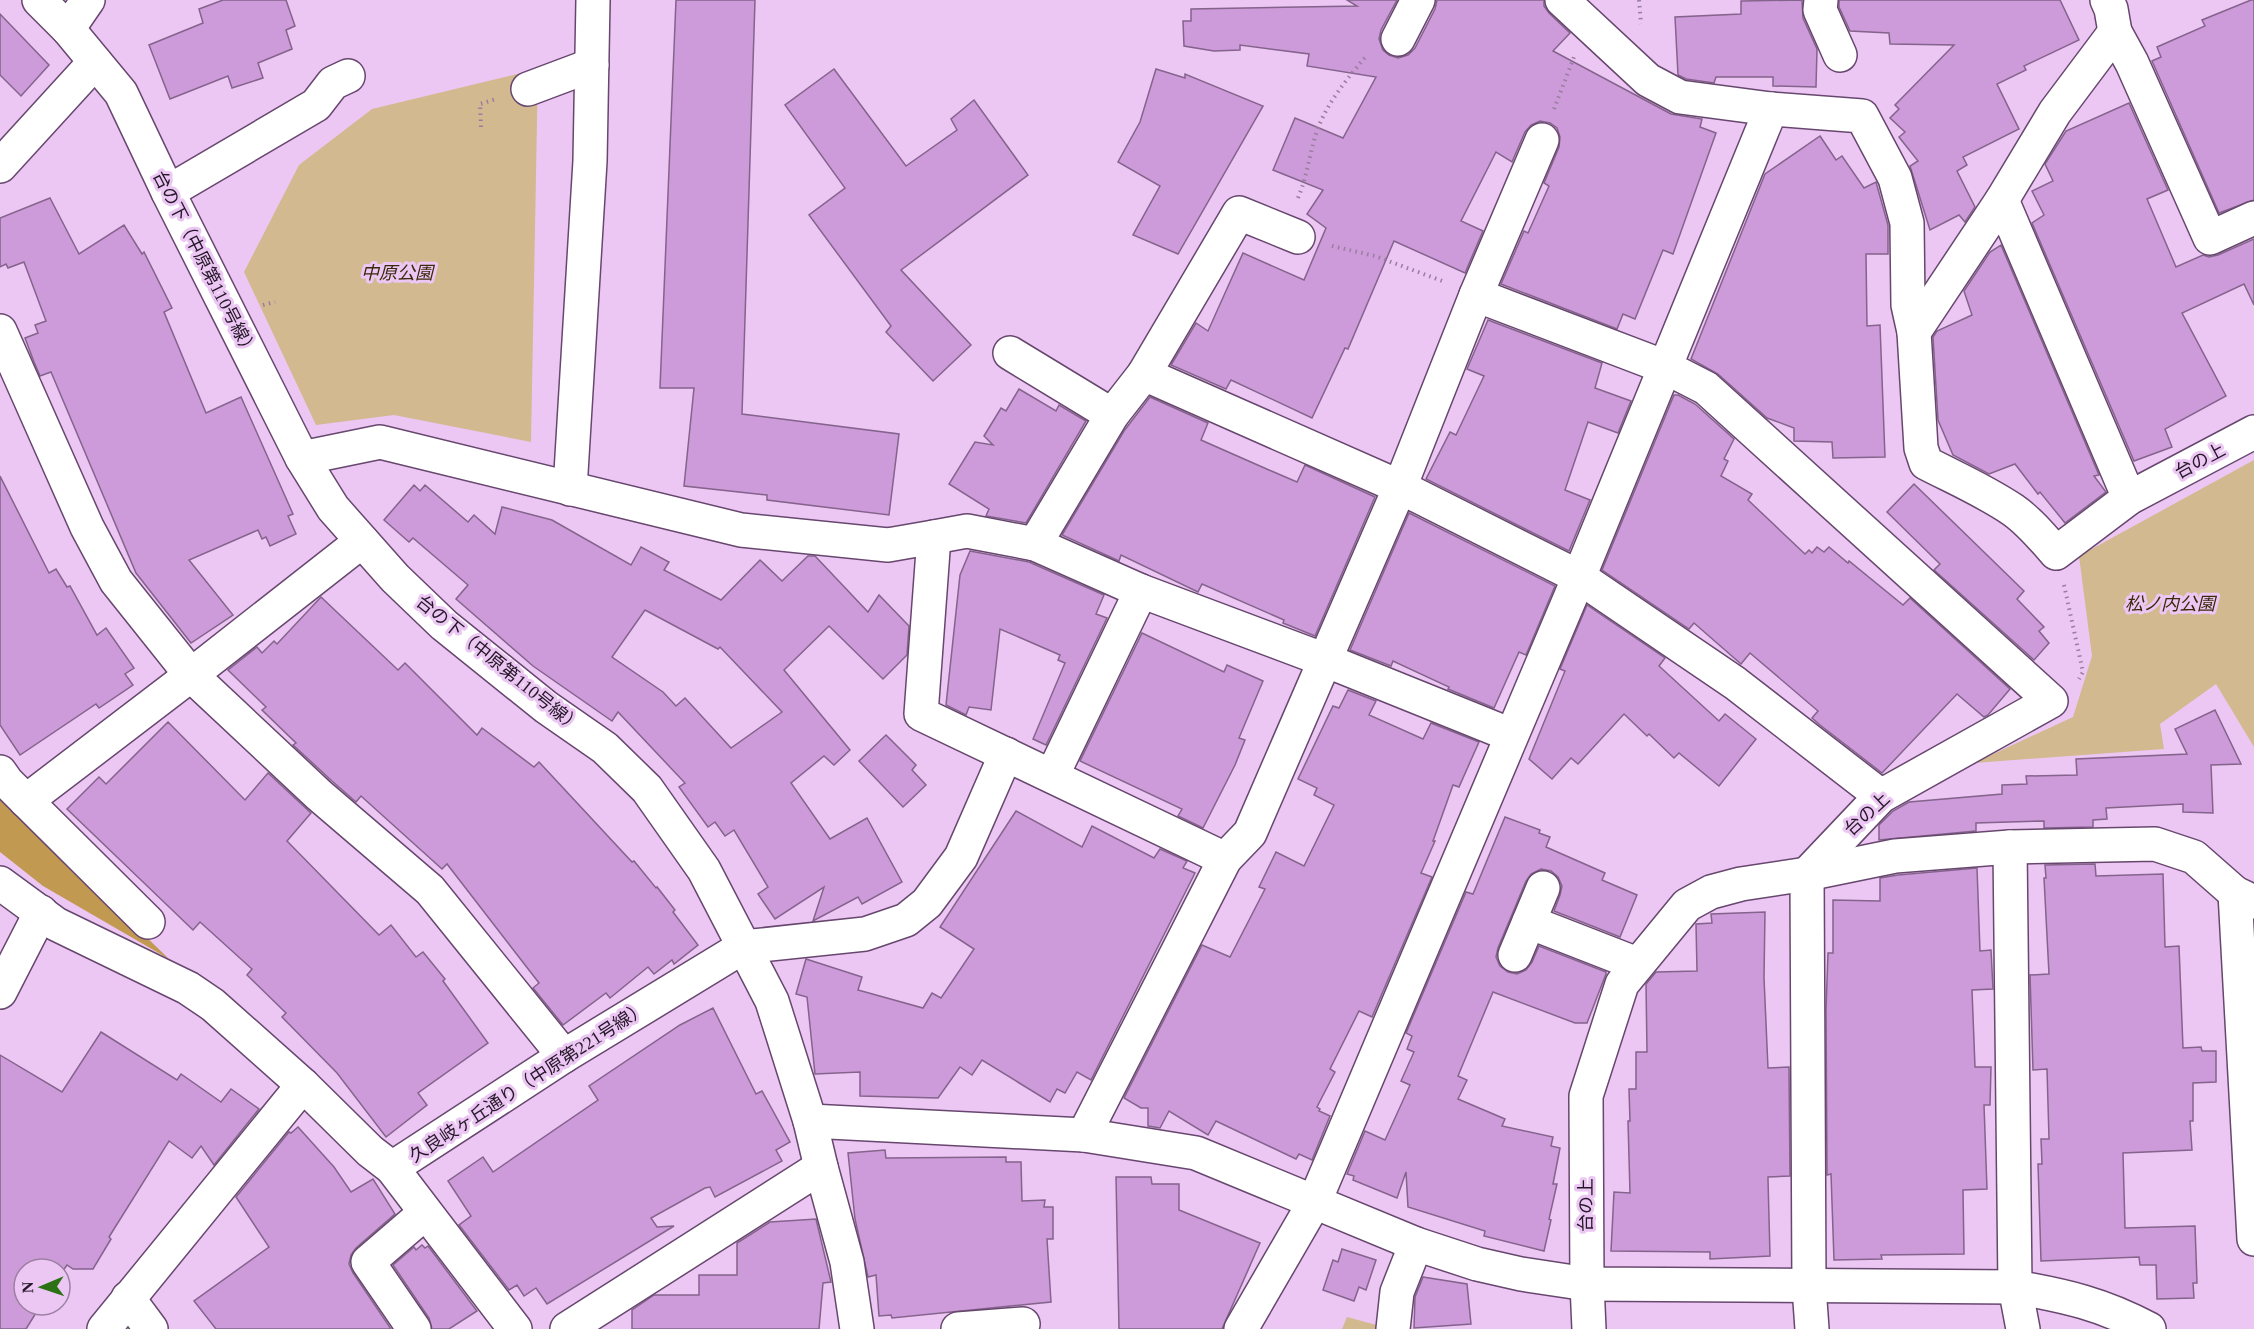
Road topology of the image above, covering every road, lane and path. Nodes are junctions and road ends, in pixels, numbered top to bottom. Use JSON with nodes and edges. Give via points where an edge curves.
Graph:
{"nodes":[{"id":1,"x":39,"y":0,"type":"edge"},
{"id":2,"x":88,"y":0,"type":"edge"},
{"id":3,"x":593,"y":0,"type":"edge"},
{"id":4,"x":1418,"y":0,"type":"edge"},
{"id":5,"x":1562,"y":0,"type":"edge"},
{"id":6,"x":1821,"y":0,"type":"edge"},
{"id":7,"x":2116,"y":10,"type":"edge"},
{"id":8,"x":1587,"y":23,"type":"junction"},
{"id":9,"x":68,"y":29,"type":"junction"},
{"id":10,"x":1386,"y":43,"type":"joint"},
{"id":11,"x":1643,"y":46,"type":"dead end"},
{"id":12,"x":1840,"y":56,"type":"dead end"},
{"id":13,"x":95,"y":62,"type":"junction"},
{"id":14,"x":592,"y":65,"type":"junction"},
{"id":15,"x":348,"y":76,"type":"dead end"},
{"id":16,"x":1648,"y":80,"type":"junction"},
{"id":17,"x":528,"y":89,"type":"dead end"},
{"id":18,"x":1771,"y":109,"type":"junction"},
{"id":19,"x":1542,"y":140,"type":"joint"},
{"id":20,"x":0,"y":166,"type":"edge"},
{"id":21,"x":1305,"y":182,"type":"dead end"},
{"id":22,"x":168,"y":192,"type":"junction"},
{"id":23,"x":2002,"y":200,"type":"junction"},
{"id":24,"x":2254,"y":218,"type":"edge"},
{"id":25,"x":1298,"y":237,"type":"joint"},
{"id":26,"x":1432,"y":277,"type":"dead end"},
{"id":27,"x":1476,"y":296,"type":"junction"},
{"id":28,"x":0,"y":331,"type":"edge"},
{"id":29,"x":1914,"y":332,"type":"junction"},
{"id":30,"x":1010,"y":353,"type":"dead end"},
{"id":31,"x":1665,"y":367,"type":"junction"},
{"id":32,"x":1143,"y":374,"type":"junction"},
{"id":33,"x":1112,"y":415,"type":"junction"},
{"id":34,"x":2254,"y":432,"type":"edge"},
{"id":35,"x":302,"y":458,"type":"junction"},
{"id":36,"x":1400,"y":487,"type":"junction"},
{"id":37,"x":570,"y":489,"type":"junction"},
{"id":38,"x":2129,"y":498,"type":"junction"},
{"id":39,"x":934,"y":537,"type":"junction"},
{"id":40,"x":362,"y":542,"type":"junction"},
{"id":41,"x":1035,"y":544,"type":"junction"},
{"id":42,"x":2056,"y":553,"type":"junction"},
{"id":43,"x":1579,"y":577,"type":"junction"},
{"id":44,"x":1141,"y":591,"type":"junction"},
{"id":45,"x":1325,"y":660,"type":"junction"},
{"id":46,"x":191,"y":675,"type":"junction"},
{"id":47,"x":2051,"y":701,"type":"junction"},
{"id":48,"x":1511,"y":735,"type":"junction"},
{"id":49,"x":1006,"y":754,"type":"junction"},
{"id":50,"x":0,"y":772,"type":"edge"},
{"id":51,"x":1052,"y":776,"type":"junction"},
{"id":52,"x":1881,"y":796,"type":"junction"},
{"id":53,"x":26,"y":801,"type":"junction"},
{"id":54,"x":2010,"y":847,"type":"junction"},
{"id":55,"x":1226,"y":859,"type":"junction"},
{"id":56,"x":1807,"y":874,"type":"junction"},
{"id":57,"x":0,"y":884,"type":"edge"},
{"id":58,"x":1543,"y":888,"type":"dead end"},
{"id":59,"x":2245,"y":897,"type":"edge"},
{"id":60,"x":41,"y":912,"type":"junction"},
{"id":61,"x":148,"y":922,"type":"dead end"},
{"id":62,"x":1529,"y":922,"type":"junction"},
{"id":63,"x":743,"y":947,"type":"junction"},
{"id":64,"x":1515,"y":955,"type":"dead end"},
{"id":65,"x":1637,"y":964,"type":"junction"},
{"id":66,"x":0,"y":992,"type":"edge"},
{"id":67,"x":564,"y":1056,"type":"junction"},
{"id":68,"x":303,"y":1086,"type":"junction"},
{"id":69,"x":810,"y":1121,"type":"junction"},
{"id":70,"x":1084,"y":1135,"type":"junction"},
{"id":71,"x":821,"y":1167,"type":"junction"},
{"id":72,"x":392,"y":1168,"type":"junction"},
{"id":73,"x":1314,"y":1203,"type":"junction"},
{"id":74,"x":425,"y":1214,"type":"junction"},
{"id":75,"x":2254,"y":1239,"type":"edge"},
{"id":76,"x":1416,"y":1244,"type":"junction"},
{"id":77,"x":1587,"y":1284,"type":"junction"},
{"id":78,"x":1809,"y":1287,"type":"junction"},
{"id":79,"x":2015,"y":1287,"type":"junction"},
{"id":80,"x":128,"y":1298,"type":"junction"},
{"id":81,"x":1023,"y":1324,"type":"dead end"},
{"id":82,"x":104,"y":1329,"type":"edge"},
{"id":83,"x":151,"y":1329,"type":"edge"},
{"id":84,"x":414,"y":1329,"type":"edge"},
{"id":85,"x":515,"y":1329,"type":"edge"},
{"id":86,"x":567,"y":1329,"type":"edge"},
{"id":87,"x":857,"y":1329,"type":"edge"},
{"id":88,"x":958,"y":1329,"type":"edge"},
{"id":89,"x":1241,"y":1329,"type":"edge"},
{"id":90,"x":1393,"y":1329,"type":"edge"},
{"id":91,"x":1589,"y":1329,"type":"edge"},
{"id":92,"x":1812,"y":1329,"type":"edge"},
{"id":93,"x":2023,"y":1329,"type":"edge"},
{"id":94,"x":2149,"y":1329,"type":"edge"}],
"edges":[{"from":1,"to":9,"type":"street","name":"台の下（中原第110号線）"},
{"from":2,"to":9,"type":"street"},
{"from":3,"to":14,"type":"street"},
{"from":4,"to":10,"type":"street"},
{"from":5,"to":8,"type":"street"},
{"from":6,"to":12,"type":"street","via":[[1820,10]]},
{"from":7,"to":23,"type":"street"},
{"from":7,"to":24,"type":"street","via":[[2132,63],[2210,238]]},
{"from":8,"to":16,"type":"street"},
{"from":8,"to":19,"type":"path"},
{"from":9,"to":13,"type":"street","name":"台の下（中原第110号線）"},
{"from":10,"to":21,"type":"path","via":[[1343,85],[1331,103],[1316,133]]},
{"from":11,"to":16,"type":"street"},
{"from":13,"to":20,"type":"street"},
{"from":13,"to":22,"type":"street","name":"台の下（中原第110号線）","via":[[121,93]]},
{"from":14,"to":17,"type":"street"},
{"from":14,"to":37,"type":"street"},
{"from":15,"to":22,"type":"street","via":[[333,83],[316,105]]},
{"from":16,"to":18,"type":"street","via":[[1680,97]]},
{"from":18,"to":29,"type":"street","via":[[1859,107],[1895,178],[1907,223],[1908,305]]},
{"from":18,"to":31,"type":"street"},
{"from":19,"to":27,"type":"street"},
{"from":22,"to":35,"type":"street","name":"台の下（中原第110号線）"},
{"from":23,"to":29,"type":"street"},
{"from":23,"to":38,"type":"street"},
{"from":25,"to":26,"type":"path","via":[[1374,256]]},
{"from":25,"to":32,"type":"street","via":[[1239,213]]},
{"from":27,"to":31,"type":"street"},
{"from":27,"to":36,"type":"street"},
{"from":28,"to":46,"type":"street","via":[[87,527],[116,581]]},
{"from":29,"to":42,"type":"street","via":[[1926,463],[2014,511]]},
{"from":30,"to":33,"type":"street"},
{"from":31,"to":43,"type":"street"},
{"from":31,"to":47,"type":"street","via":[[1706,388]]},
{"from":32,"to":33,"type":"street"},
{"from":32,"to":36,"type":"street"},
{"from":33,"to":41,"type":"street"},
{"from":34,"to":38,"type":"street","name":"台の上"},
{"from":35,"to":37,"type":"street","via":[[380,442]]},
{"from":35,"to":40,"type":"street","name":"台の下（中原第110号線）","via":[[333,508]]},
{"from":36,"to":43,"type":"street"},
{"from":36,"to":45,"type":"street"},
{"from":37,"to":39,"type":"street","via":[[741,530],[888,545]]},
{"from":38,"to":42,"type":"street","name":"台の上"},
{"from":39,"to":41,"type":"street","via":[[967,531]]},
{"from":39,"to":49,"type":"street","via":[[921,714]]},
{"from":40,"to":46,"type":"street"},
{"from":40,"to":63,"type":"street","name":"台の下（中原第110号線）","via":[[444,625],[546,707],[605,748],[647,789],[704,870]]},
{"from":41,"to":44,"type":"street"},
{"from":42,"to":47,"type":"path","via":[[2083,672],[2068,698]]},
{"from":43,"to":48,"type":"street"},
{"from":43,"to":52,"type":"street","via":[[1735,683]]},
{"from":44,"to":45,"type":"street"},
{"from":44,"to":51,"type":"street"},
{"from":45,"to":48,"type":"street"},
{"from":45,"to":55,"type":"street","via":[[1250,833]]},
{"from":46,"to":53,"type":"street"},
{"from":46,"to":67,"type":"street","via":[[319,795],[430,890]]},
{"from":47,"to":52,"type":"street","name":"台の上"},
{"from":48,"to":73,"type":"street"},
{"from":49,"to":51,"type":"street"},
{"from":49,"to":63,"type":"street","via":[[961,857],[927,903],[906,920],[865,934]]},
{"from":50,"to":53,"type":"street"},
{"from":51,"to":55,"type":"street"},
{"from":52,"to":56,"type":"street","name":"台の上"},
{"from":53,"to":61,"type":"street"},
{"from":54,"to":56,"type":"street","via":[[1895,856]]},
{"from":54,"to":59,"type":"street","via":[[2155,844],[2194,857]]},
{"from":54,"to":79,"type":"street"},
{"from":55,"to":70,"type":"street"},
{"from":56,"to":65,"type":"street","name":"台の上","via":[[1711,892],[1687,905]]},
{"from":56,"to":78,"type":"street"},
{"from":57,"to":60,"type":"street","name":"久良岐ヶ丘通り（中原第221号線）"},
{"from":58,"to":62,"type":"street"},
{"from":59,"to":75,"type":"street"},
{"from":60,"to":66,"type":"street"},
{"from":60,"to":68,"type":"street","name":"久良岐ヶ丘通り（中原第221号線）","via":[[56,924],[188,988],[213,1005]]},
{"from":62,"to":64,"type":"street"},
{"from":62,"to":65,"type":"street"},
{"from":63,"to":67,"type":"street","name":"久良岐ヶ丘通り（中原第221号線）"},
{"from":63,"to":69,"type":"street","name":"台の下（中原第110号線）","via":[[772,1001]]},
{"from":65,"to":77,"type":"street","name":"台の上","via":[[1622,984],[1586,1096]]},
{"from":67,"to":72,"type":"street","name":"久良岐ヶ丘通り（中原第221号線）"},
{"from":68,"to":72,"type":"street","name":"久良岐ヶ丘通り（中原第221号線）"},
{"from":68,"to":80,"type":"street"},
{"from":69,"to":70,"type":"street"},
{"from":69,"to":71,"type":"street","name":"台の下（中原第110号線）"},
{"from":70,"to":73,"type":"street","via":[[1196,1153]]},
{"from":71,"to":86,"type":"street"},
{"from":71,"to":87,"type":"street","name":"台の下（中原第110号線）","via":[[847,1262]]},
{"from":72,"to":74,"type":"street"},
{"from":73,"to":76,"type":"street"},
{"from":73,"to":89,"type":"street"},
{"from":74,"to":84,"type":"street","via":[[368,1262]]},
{"from":74,"to":85,"type":"street"},
{"from":76,"to":77,"type":"street","via":[[1477,1264]]},
{"from":76,"to":90,"type":"street","via":[[1396,1292]]},
{"from":77,"to":78,"type":"street"},
{"from":77,"to":91,"type":"street","name":"台の上"},
{"from":78,"to":79,"type":"street"},
{"from":78,"to":92,"type":"street"},
{"from":79,"to":93,"type":"street"},
{"from":79,"to":94,"type":"street","via":[[2070,1297],[2120,1314]]},
{"from":80,"to":82,"type":"street"},
{"from":80,"to":83,"type":"street"},
{"from":81,"to":88,"type":"street"}]}
